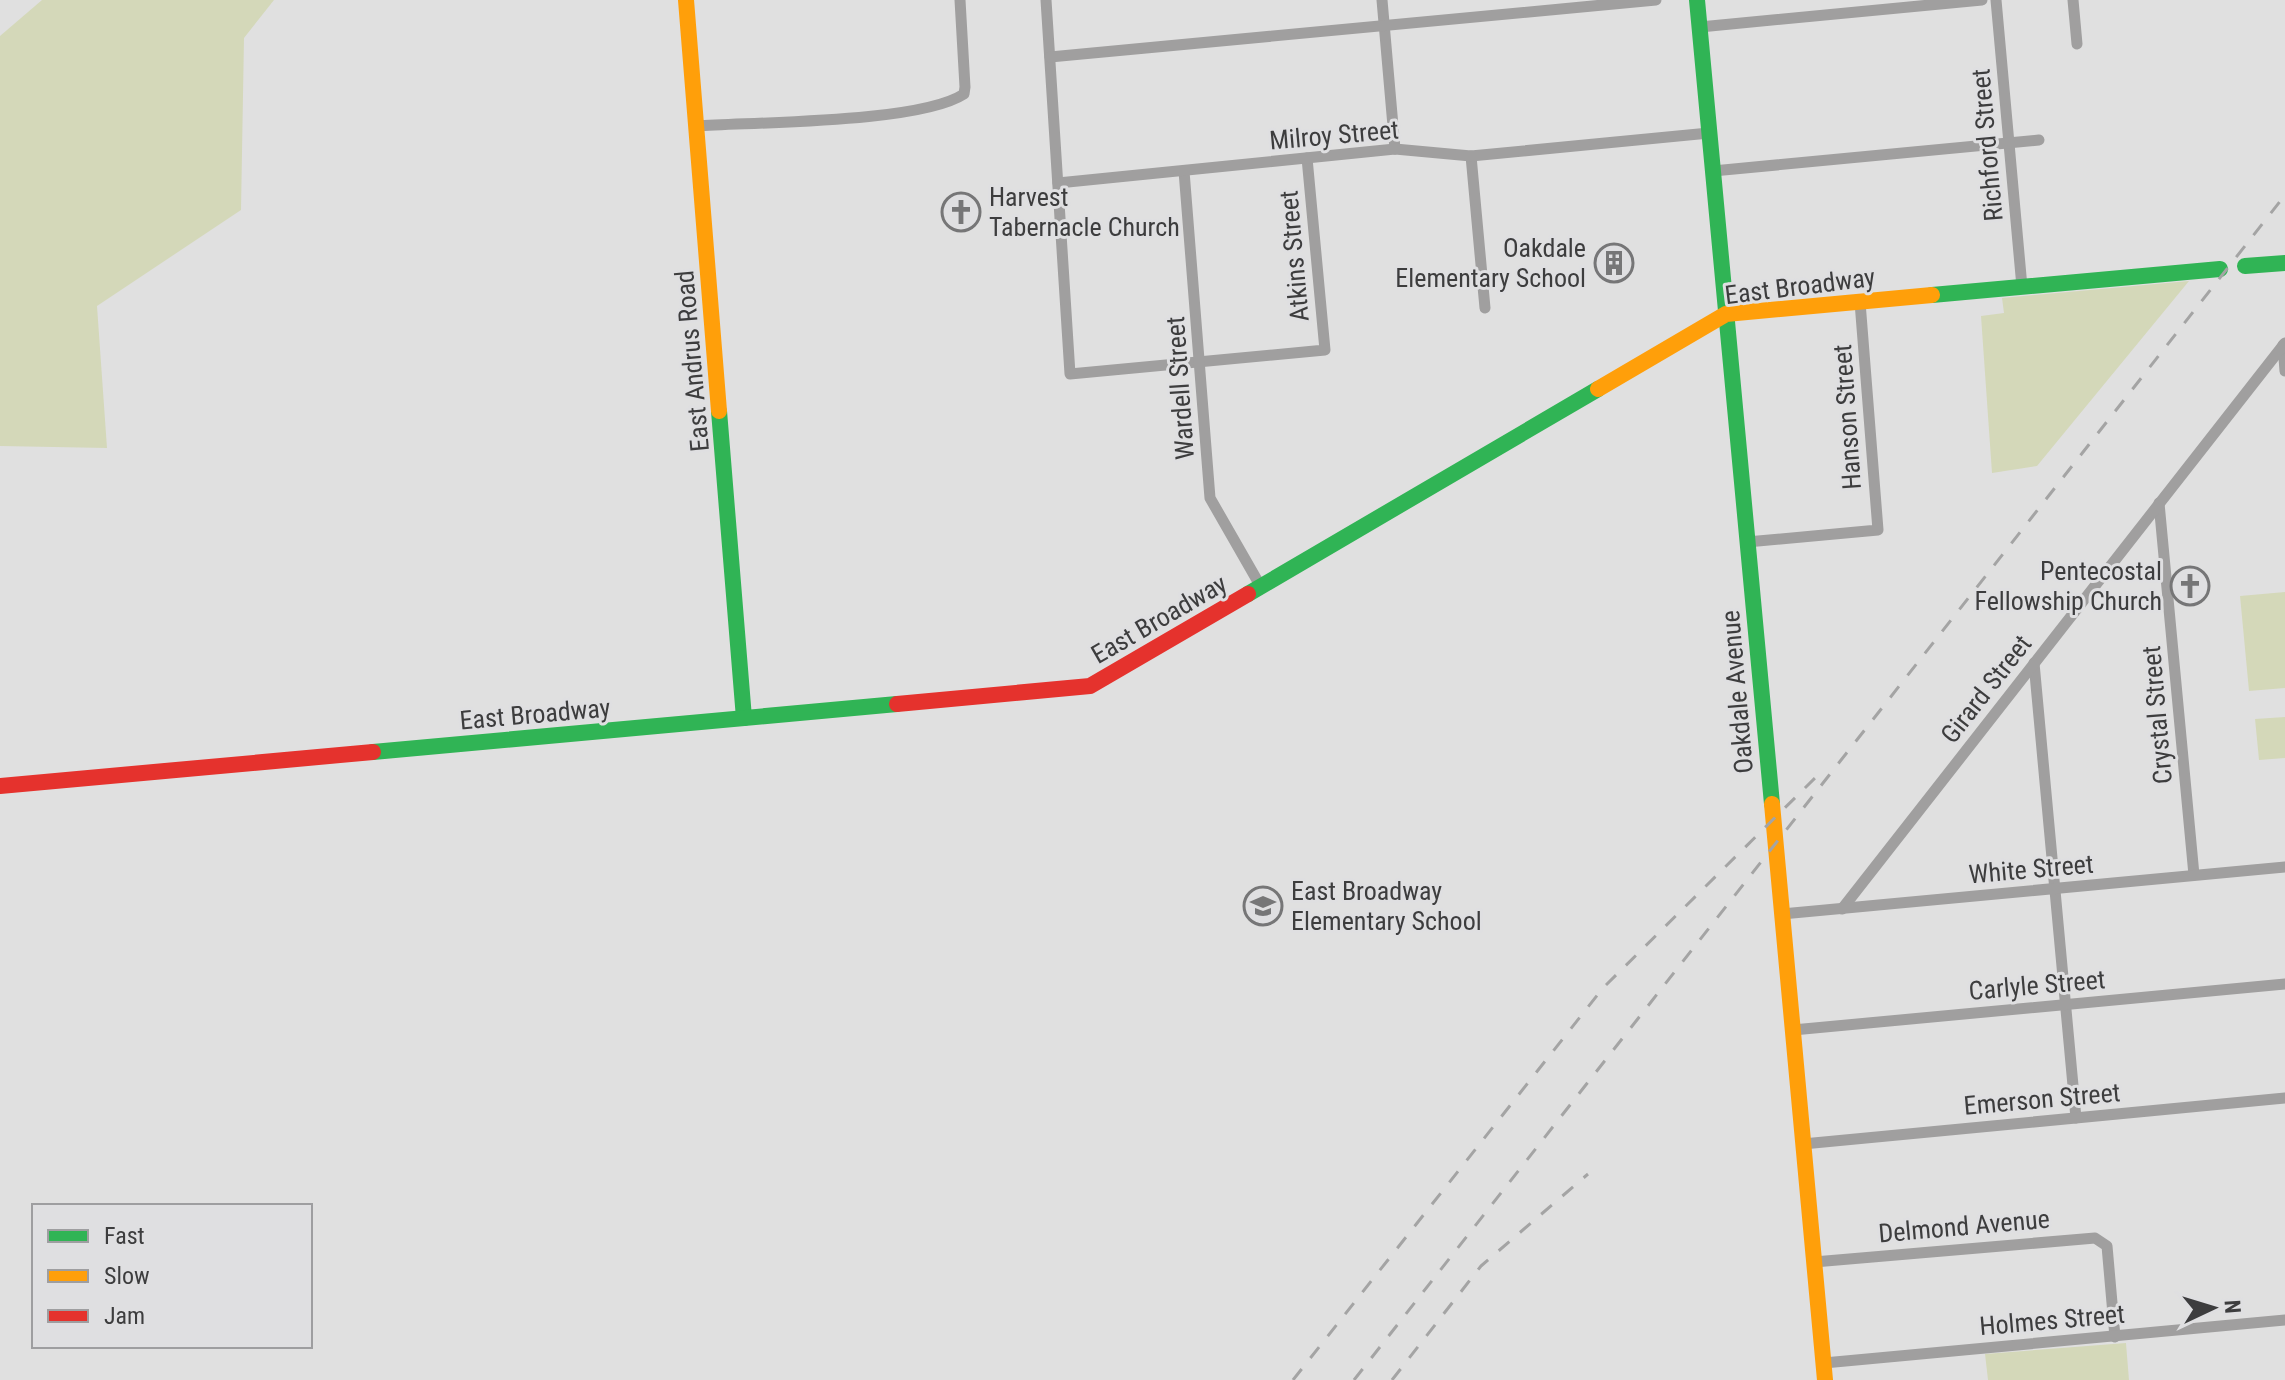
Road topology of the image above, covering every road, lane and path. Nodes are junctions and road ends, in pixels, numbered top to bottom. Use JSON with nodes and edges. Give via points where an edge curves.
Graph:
{"nodes":[{"id":1,"x":686,"y":0,"type":"edge"},
{"id":2,"x":960,"y":0,"type":"edge"},
{"id":3,"x":1046,"y":0,"type":"edge"},
{"id":4,"x":1382,"y":0,"type":"edge"},
{"id":5,"x":1656,"y":0,"type":"edge"},
{"id":6,"x":1697,"y":0,"type":"edge"},
{"id":7,"x":1982,"y":0,"type":"edge"},
{"id":8,"x":1996,"y":0,"type":"edge"},
{"id":9,"x":2073,"y":0,"type":"edge"},
{"id":10,"x":1385,"y":26,"type":"junction"},
{"id":11,"x":1700,"y":27,"type":"junction"},
{"id":12,"x":2077,"y":44,"type":"dead end"},
{"id":13,"x":1050,"y":57,"type":"junction"},
{"id":14,"x":697,"y":126,"type":"junction"},
{"id":15,"x":1709,"y":133,"type":"junction"},
{"id":16,"x":2039,"y":140,"type":"dead end"},
{"id":17,"x":2009,"y":143,"type":"junction"},
{"id":18,"x":1395,"y":149,"type":"junction"},
{"id":19,"x":1471,"y":156,"type":"junction"},
{"id":20,"x":1307,"y":158,"type":"junction"},
{"id":21,"x":1184,"y":171,"type":"junction"},
{"id":22,"x":1713,"y":171,"type":"junction"},
{"id":23,"x":1058,"y":183,"type":"junction"},
{"id":24,"x":2285,"y":263,"type":"edge"},
{"id":25,"x":2245,"y":266,"type":"dead end"},
{"id":26,"x":2220,"y":269,"type":"dead end"},
{"id":27,"x":2022,"y":287,"type":"junction"},
{"id":28,"x":1860,"y":302,"type":"junction"},
{"id":29,"x":1485,"y":308,"type":"dead end"},
{"id":30,"x":1726,"y":314,"type":"junction"},
{"id":31,"x":2284,"y":344,"type":"edge"},
{"id":32,"x":1200,"y":362,"type":"junction"},
{"id":33,"x":2285,"y":371,"type":"edge"},
{"id":34,"x":2159,"y":503,"type":"junction"},
{"id":35,"x":1747,"y":542,"type":"junction"},
{"id":36,"x":1261,"y":587,"type":"junction"},
{"id":37,"x":2034,"y":663,"type":"junction"},
{"id":38,"x":744,"y":718,"type":"junction"},
{"id":39,"x":0,"y":786,"type":"edge"},
{"id":40,"x":2285,"y":867,"type":"edge"},
{"id":41,"x":2194,"y":875,"type":"junction"},
{"id":42,"x":2055,"y":888,"type":"junction"},
{"id":43,"x":1842,"y":909,"type":"junction"},
{"id":44,"x":1782,"y":914,"type":"junction"},
{"id":45,"x":2285,"y":984,"type":"edge"},
{"id":46,"x":2066,"y":1004,"type":"junction"},
{"id":47,"x":1793,"y":1030,"type":"junction"},
{"id":48,"x":2285,"y":1098,"type":"edge"},
{"id":49,"x":2076,"y":1118,"type":"junction"},
{"id":50,"x":1803,"y":1144,"type":"junction"},
{"id":51,"x":1814,"y":1262,"type":"junction"},
{"id":52,"x":2285,"y":1320,"type":"edge"},
{"id":53,"x":2115,"y":1337,"type":"junction"},
{"id":54,"x":1824,"y":1372,"type":"edge"}],
"edges":[{"from":1,"to":14,"type":"street","name":"East Andrus Road"},
{"from":2,"to":14,"type":"street","via":[[965,87],[956,99],[890,114]]},
{"from":3,"to":13,"type":"street"},
{"from":4,"to":10,"type":"street"},
{"from":5,"to":10,"type":"street"},
{"from":6,"to":11,"type":"street","name":"Oakdale Avenue"},
{"from":7,"to":11,"type":"street"},
{"from":8,"to":17,"type":"street","name":"Richford Street"},
{"from":9,"to":12,"type":"street"},
{"from":10,"to":13,"type":"street"},
{"from":10,"to":18,"type":"street"},
{"from":11,"to":15,"type":"street","name":"Oakdale Avenue"},
{"from":13,"to":23,"type":"street"},
{"from":14,"to":38,"type":"street","name":"East Andrus Road"},
{"from":15,"to":19,"type":"street","name":"Milroy Street"},
{"from":15,"to":22,"type":"street","name":"Oakdale Avenue"},
{"from":16,"to":17,"type":"street"},
{"from":17,"to":22,"type":"street"},
{"from":17,"to":27,"type":"street","name":"Richford Street"},
{"from":18,"to":19,"type":"street","name":"Milroy Street"},
{"from":18,"to":20,"type":"street","name":"Milroy Street"},
{"from":19,"to":29,"type":"street"},
{"from":20,"to":21,"type":"street","name":"Milroy Street"},
{"from":20,"to":32,"type":"street","name":"Atkins Street","via":[[1325,350]]},
{"from":21,"to":23,"type":"street","name":"Milroy Street"},
{"from":21,"to":32,"type":"street","name":"Wardell Street"},
{"from":22,"to":30,"type":"street","name":"Oakdale Avenue"},
{"from":23,"to":32,"type":"street","via":[[1070,374]]},
{"from":24,"to":25,"type":"street"},
{"from":26,"to":27,"type":"street","name":"East Broadway"},
{"from":27,"to":28,"type":"street","name":"East Broadway"},
{"from":28,"to":30,"type":"street","name":"East Broadway"},
{"from":28,"to":35,"type":"street","name":"Hanson Street","via":[[1878,530]]},
{"from":30,"to":35,"type":"street","name":"Oakdale Avenue"},
{"from":30,"to":36,"type":"street","name":"East Broadway"},
{"from":31,"to":33,"type":"street"},
{"from":31,"to":34,"type":"street","name":"Girard Street"},
{"from":32,"to":36,"type":"street","name":"Wardell Street","via":[[1210,498]]},
{"from":34,"to":37,"type":"street","name":"Girard Street"},
{"from":34,"to":41,"type":"street","name":"Crystal Street"},
{"from":35,"to":44,"type":"street","name":"Oakdale Avenue"},
{"from":36,"to":38,"type":"street","name":"East Broadway","via":[[1090,686]]},
{"from":37,"to":42,"type":"street"},
{"from":37,"to":43,"type":"street","name":"Girard Street"},
{"from":38,"to":39,"type":"street","name":"East Broadway"},
{"from":40,"to":41,"type":"street","name":"White Street"},
{"from":41,"to":42,"type":"street","name":"White Street"},
{"from":42,"to":43,"type":"street","name":"White Street"},
{"from":42,"to":46,"type":"street"},
{"from":43,"to":44,"type":"street","name":"White Street"},
{"from":44,"to":47,"type":"street","name":"Oakdale Avenue"},
{"from":45,"to":46,"type":"street","name":"Carlyle Street"},
{"from":46,"to":47,"type":"street","name":"Carlyle Street"},
{"from":46,"to":49,"type":"street"},
{"from":47,"to":50,"type":"street","name":"Oakdale Avenue"},
{"from":48,"to":49,"type":"street","name":"Emerson Street"},
{"from":49,"to":50,"type":"street","name":"Emerson Street"},
{"from":50,"to":51,"type":"street","name":"Oakdale Avenue"},
{"from":51,"to":53,"type":"street","name":"Delmond Avenue","via":[[2089,1237],[2105,1242],[2108,1253]]},
{"from":51,"to":54,"type":"street","name":"Oakdale Avenue"},
{"from":52,"to":53,"type":"street","name":"Holmes Street"},
{"from":53,"to":54,"type":"street","name":"Holmes Street"}]}
